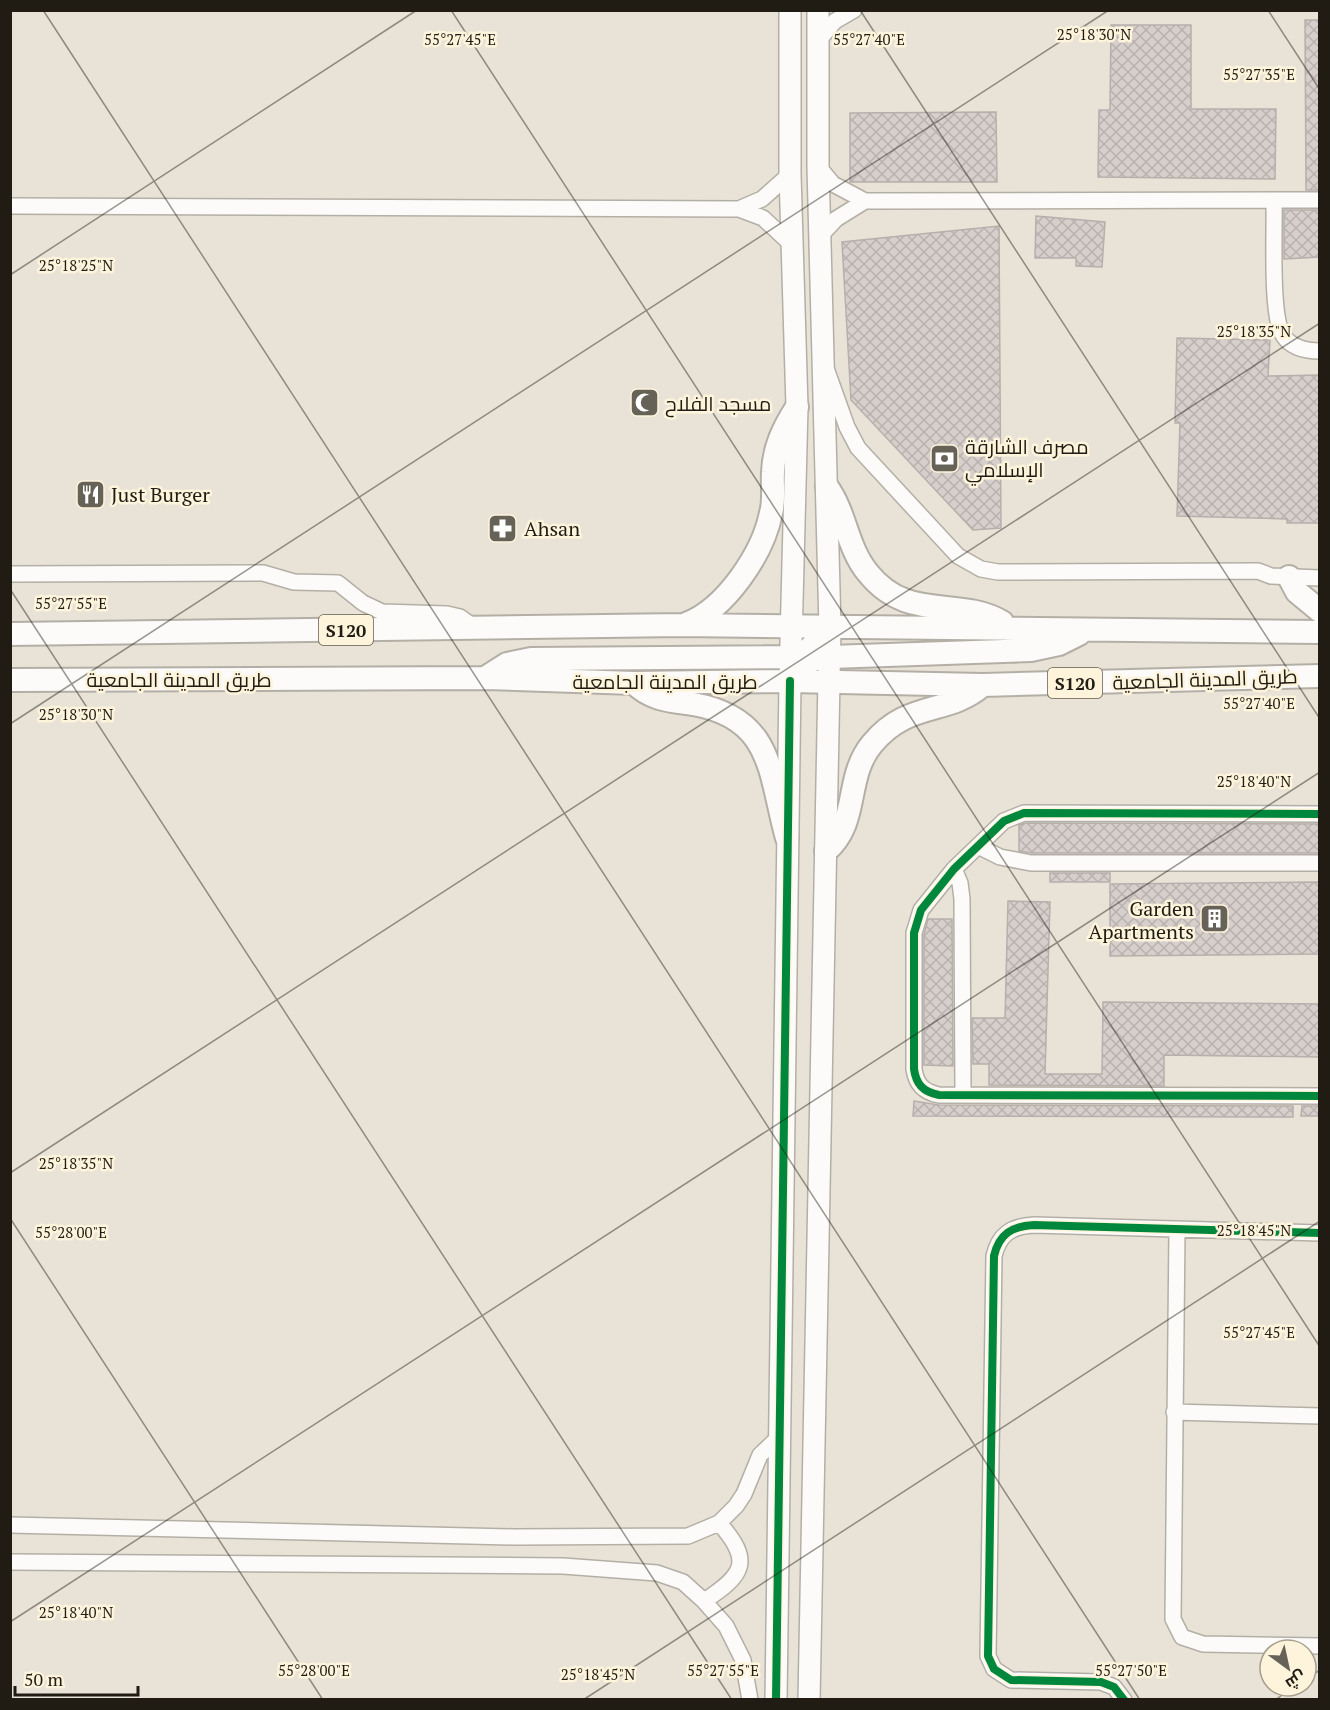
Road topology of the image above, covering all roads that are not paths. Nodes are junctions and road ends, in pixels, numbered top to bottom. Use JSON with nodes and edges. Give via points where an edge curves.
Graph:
{"nodes":[{"id":1,"x":790,"y":10,"type":"edge"},
{"id":2,"x":818,"y":10,"type":"edge"},
{"id":3,"x":854,"y":10,"type":"edge"},
{"id":4,"x":819,"y":40,"type":"junction"},
{"id":5,"x":818,"y":166,"type":"junction"},
{"id":6,"x":790,"y":174,"type":"junction"},
{"id":7,"x":1274,"y":200,"type":"junction"},
{"id":8,"x":1320,"y":200,"type":"edge"},
{"id":9,"x":865,"y":201,"type":"junction"},
{"id":10,"x":10,"y":206,"type":"edge"},
{"id":11,"x":739,"y":209,"type":"junction"},
{"id":12,"x":821,"y":235,"type":"junction"},
{"id":13,"x":792,"y":245,"type":"junction"},
{"id":14,"x":1320,"y":351,"type":"edge"},
{"id":15,"x":824,"y":361,"type":"junction"},
{"id":16,"x":797,"y":407,"type":"junction"},
{"id":17,"x":826,"y":487,"type":"junction"},
{"id":18,"x":10,"y":574,"type":"edge"},
{"id":19,"x":1289,"y":577,"type":"junction"},
{"id":20,"x":1320,"y":578,"type":"edge"},
{"id":21,"x":1320,"y":611,"type":"edge"},
{"id":22,"x":682,"y":626,"type":"junction"},
{"id":23,"x":831,"y":628,"type":"junction"},
{"id":24,"x":1011,"y":628,"type":"junction"},
{"id":25,"x":476,"y":629,"type":"junction"},
{"id":26,"x":792,"y":629,"type":"junction"},
{"id":27,"x":1086,"y":631,"type":"junction"},
{"id":28,"x":1320,"y":632,"type":"edge"},
{"id":29,"x":10,"y":634,"type":"edge"},
{"id":30,"x":790,"y":657,"type":"junction"},
{"id":31,"x":830,"y":657,"type":"junction"},
{"id":32,"x":1318,"y":677,"type":"edge"},
{"id":33,"x":485,"y":678,"type":"junction"},
{"id":34,"x":10,"y":680,"type":"edge"},
{"id":35,"x":789,"y":681,"type":"junction"},
{"id":36,"x":830,"y":682,"type":"junction"},
{"id":37,"x":634,"y":684,"type":"junction"},
{"id":38,"x":983,"y":685,"type":"junction"},
{"id":39,"x":1320,"y":814,"type":"edge"},
{"id":40,"x":787,"y":838,"type":"junction"},
{"id":41,"x":978,"y":846,"type":"junction"},
{"id":42,"x":826,"y":851,"type":"junction"},
{"id":43,"x":1320,"y":862,"type":"edge"},
{"id":44,"x":954,"y":869,"type":"junction"},
{"id":45,"x":963,"y":1095,"type":"junction"},
{"id":46,"x":1320,"y":1096,"type":"edge"},
{"id":47,"x":1177,"y":1230,"type":"junction"},
{"id":48,"x":1320,"y":1233,"type":"edge"},
{"id":49,"x":1174,"y":1412,"type":"junction"},
{"id":50,"x":1320,"y":1416,"type":"edge"},
{"id":51,"x":778,"y":1437,"type":"junction"},
{"id":52,"x":719,"y":1523,"type":"junction"},
{"id":53,"x":10,"y":1525,"type":"edge"},
{"id":54,"x":10,"y":1562,"type":"edge"},
{"id":55,"x":704,"y":1601,"type":"junction"},
{"id":56,"x":1320,"y":1646,"type":"edge"},
{"id":57,"x":750,"y":1700,"type":"edge"},
{"id":58,"x":776,"y":1700,"type":"edge"},
{"id":59,"x":809,"y":1700,"type":"edge"},
{"id":60,"x":1124,"y":1700,"type":"edge"}],
"edges":[{"from":1,"to":6,"type":"street"},
{"from":2,"to":4,"type":"street"},
{"from":3,"to":4,"type":"street","via":[[835,21]]},
{"from":4,"to":5,"type":"street"},
{"from":5,"to":9,"type":"street","via":[[833,184]]},
{"from":5,"to":12,"type":"street"},
{"from":6,"to":11,"type":"street","via":[[772,192]]},
{"from":6,"to":13,"type":"street"},
{"from":7,"to":8,"type":"street"},
{"from":7,"to":9,"type":"street"},
{"from":7,"to":14,"type":"street","via":[[1279,327],[1291,344]]},
{"from":9,"to":12,"type":"street","via":[[836,219]]},
{"from":10,"to":11,"type":"street"},
{"from":11,"to":13,"type":"street","via":[[763,218]]},
{"from":12,"to":15,"type":"street"},
{"from":13,"to":16,"type":"street"},
{"from":15,"to":17,"type":"street"},
{"from":15,"to":19,"type":"street","via":[[858,448],[952,550],[973,566],[998,572],[1258,571]]},
{"from":16,"to":22,"type":"main road","via":[[776,447],[773,504],[763,536],[729,595],[712,610]]},
{"from":16,"to":26,"type":"street"},
{"from":17,"to":23,"type":"street"},
{"from":17,"to":24,"type":"main road","via":[[839,507],[860,564],[883,588],[911,603],[987,615]]},
{"from":18,"to":25,"type":"street","via":[[263,573],[286,581],[338,584],[382,612],[454,615]]},
{"from":19,"to":20,"type":"street"},
{"from":19,"to":21,"type":"main road","via":[[1297,592]]},
{"from":22,"to":25,"type":"main road","number":"S120"},
{"from":22,"to":26,"type":"main road"},
{"from":23,"to":24,"type":"main road"},
{"from":23,"to":26,"type":"main road"},
{"from":23,"to":30,"type":"main road","via":[[808,651]]},
{"from":23,"to":31,"type":"street"},
{"from":24,"to":27,"type":"main road"},
{"from":25,"to":29,"type":"main road","number":"S120"},
{"from":26,"to":30,"type":"street"},
{"from":27,"to":28,"type":"main road"},
{"from":27,"to":31,"type":"main road","via":[[1059,644],[1031,650]]},
{"from":30,"to":33,"type":"main road","via":[[531,658],[507,664]]},
{"from":30,"to":35,"type":"street"},
{"from":31,"to":35,"type":"main road","via":[[812,660]]},
{"from":31,"to":36,"type":"street"},
{"from":32,"to":38,"type":"main road","name":"طريق المدينة الجامعية","number":"S120"},
{"from":33,"to":34,"type":"main road","name":"طريق المدينة الجامعية","number":"S120"},
{"from":33,"to":37,"type":"main road","name":"طريق المدينة الجامعية","number":"S120"},
{"from":35,"to":36,"type":"main road","name":"طريق المدينة الجامعية","number":"S120"},
{"from":35,"to":37,"type":"main road","name":"طريق المدينة الجامعية","number":"S120"},
{"from":35,"to":40,"type":"street"},
{"from":36,"to":38,"type":"main road","name":"طريق المدينة الجامعية","number":"S120"},
{"from":36,"to":42,"type":"street"},
{"from":37,"to":40,"type":"main road","via":[[656,698],[727,714],[751,730],[763,748],[773,777]]},
{"from":38,"to":42,"type":"main road","via":[[960,701],[914,712],[880,735],[857,767],[845,825],[835,844]]},
{"from":39,"to":41,"type":"street","via":[[1024,813],[1004,821]]},
{"from":40,"to":51,"type":"street"},
{"from":41,"to":43,"type":"street","via":[[1000,857],[1031,863]]},
{"from":41,"to":44,"type":"street"},
{"from":42,"to":59,"type":"street"},
{"from":44,"to":45,"type":"street","via":[[962,891]]},
{"from":44,"to":45,"type":"street","via":[[927,900],[916,921],[914,1069],[918,1084],[931,1094]]},
{"from":45,"to":46,"type":"street"},
{"from":47,"to":48,"type":"street"},
{"from":47,"to":49,"type":"street"},
{"from":47,"to":60,"type":"street","via":[[1020,1226],[1003,1235],[994,1256],[988,1656],[994,1669],[1011,1680],[1101,1682],[1114,1687]]},
{"from":49,"to":50,"type":"street"},
{"from":49,"to":56,"type":"street","via":[[1172,1609],[1177,1629],[1182,1637],[1203,1644]]},
{"from":51,"to":52,"type":"street","via":[[760,1455],[744,1494]]},
{"from":51,"to":58,"type":"street"},
{"from":52,"to":53,"type":"street","via":[[696,1534],[661,1537]]},
{"from":52,"to":55,"type":"street","via":[[740,1551],[740,1568],[733,1581]]},
{"from":54,"to":55,"type":"street","via":[[563,1566],[657,1573],[682,1582]]},
{"from":55,"to":57,"type":"street","via":[[736,1643]]}]}
